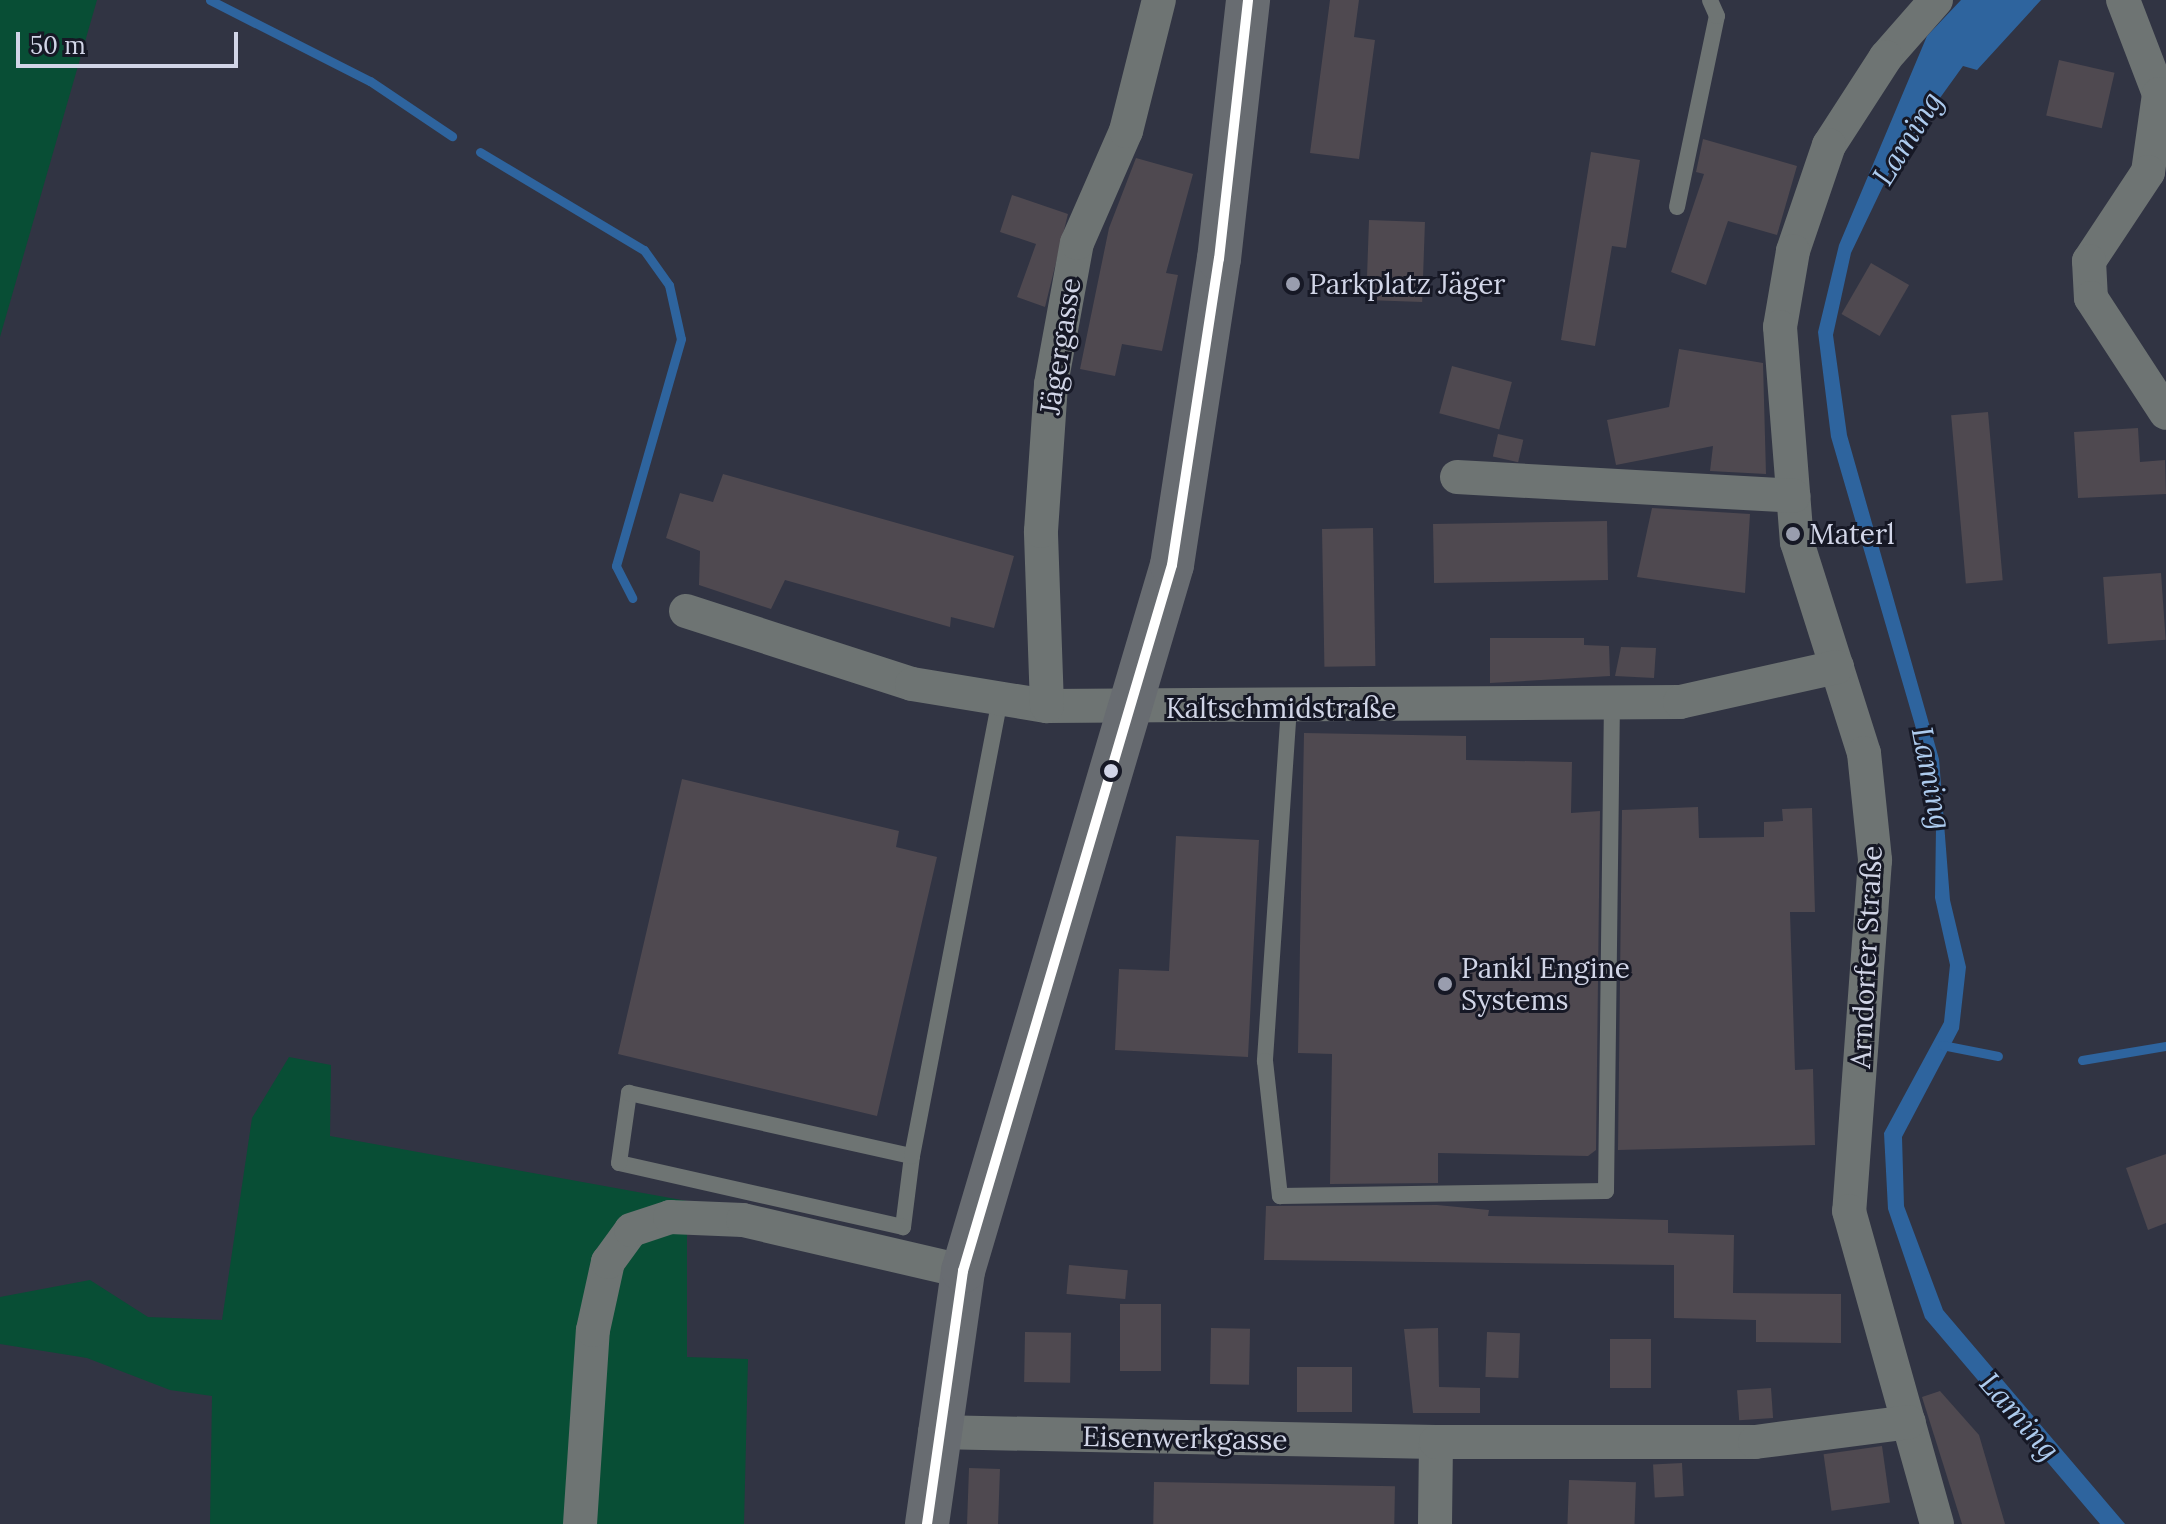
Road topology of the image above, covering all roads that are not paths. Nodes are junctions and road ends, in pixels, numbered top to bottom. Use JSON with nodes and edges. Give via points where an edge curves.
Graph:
{"nodes":[{"id":1,"x":1159,"y":0,"type":"edge"},
{"id":2,"x":1248,"y":0,"type":"edge"},
{"id":3,"x":1710,"y":0,"type":"edge"},
{"id":4,"x":1936,"y":0,"type":"edge"},
{"id":5,"x":2123,"y":0,"type":"edge"},
{"id":6,"x":1677,"y":207,"type":"dead end"},
{"id":7,"x":2166,"y":413,"type":"edge"},
{"id":8,"x":1457,"y":477,"type":"dead end"},
{"id":9,"x":1793,"y":496,"type":"junction"},
{"id":10,"x":686,"y":611,"type":"dead end"},
{"id":11,"x":1837,"y":667,"type":"junction"},
{"id":12,"x":1000,"y":698,"type":"junction"},
{"id":13,"x":1612,"y":704,"type":"junction"},
{"id":14,"x":1047,"y":706,"type":"junction"},
{"id":15,"x":1289,"y":707,"type":"junction"},
{"id":16,"x":1133,"y":709,"type":"junction"},
{"id":17,"x":912,"y":1156,"type":"junction"},
{"id":18,"x":963,"y":1271,"type":"junction"},
{"id":19,"x":1909,"y":1422,"type":"junction"},
{"id":20,"x":935,"y":1432,"type":"junction"},
{"id":21,"x":1436,"y":1442,"type":"junction"},
{"id":22,"x":1924,"y":1467,"type":"junction"},
{"id":23,"x":580,"y":1524,"type":"edge"},
{"id":24,"x":927,"y":1524,"type":"edge"},
{"id":25,"x":1435,"y":1524,"type":"edge"},
{"id":26,"x":1937,"y":1524,"type":"edge"},
{"id":27,"x":1950,"y":1524,"type":"edge"}],
"edges":[{"from":1,"to":14,"type":"street","name":"Jägergasse","via":[[1126,131],[1077,243],[1051,384],[1041,531]]},
{"from":2,"to":16,"type":"main road","via":[[1219,259],[1172,565]]},
{"from":3,"to":6,"type":"lane","via":[[1717,16]]},
{"from":4,"to":9,"type":"street","name":"Arndorfer Straße","via":[[1886,57],[1829,145],[1793,251],[1780,327]]},
{"from":5,"to":7,"type":"street","via":[[2159,94],[2148,172],[2089,261],[2091,298]]},
{"from":8,"to":9,"type":"street"},
{"from":9,"to":11,"type":"street","name":"Arndorfer Straße","via":[[1797,542]]},
{"from":10,"to":12,"type":"street","name":"Kaltschmidstraße","via":[[912,684]]},
{"from":11,"to":13,"type":"street","name":"Kaltschmidstraße","via":[[1680,702]]},
{"from":11,"to":19,"type":"street","name":"Arndorfer Straße","via":[[1864,753],[1875,860],[1849,1211]]},
{"from":12,"to":14,"type":"street","name":"Kaltschmidstraße"},
{"from":12,"to":17,"type":"lane"},
{"from":13,"to":15,"type":"street","name":"Kaltschmidstraße"},
{"from":13,"to":15,"type":"lane","via":[[1606,1191],[1280,1196],[1265,1061]]},
{"from":14,"to":16,"type":"street","name":"Kaltschmidstraße"},
{"from":15,"to":16,"type":"street","name":"Kaltschmidstraße"},
{"from":16,"to":18,"type":"main road","via":[[1038,1002]]},
{"from":17,"to":17,"type":"lane","via":[[903,1227],[619,1163],[629,1093]]},
{"from":18,"to":20,"type":"main road"},
{"from":18,"to":23,"type":"street","via":[[743,1220],[670,1217],[631,1230],[608,1262],[593,1330]]},
{"from":19,"to":21,"type":"street","name":"Eisenwerkgasse","via":[[1755,1442]]},
{"from":19,"to":22,"type":"street","name":"Arndorfer Straße"},
{"from":20,"to":21,"type":"street","name":"Eisenwerkgasse"},
{"from":20,"to":24,"type":"main road"},
{"from":21,"to":25,"type":"street"},
{"from":22,"to":26,"type":"street","name":"Arndorfer Straße"},
{"from":22,"to":27,"type":"street"}]}
